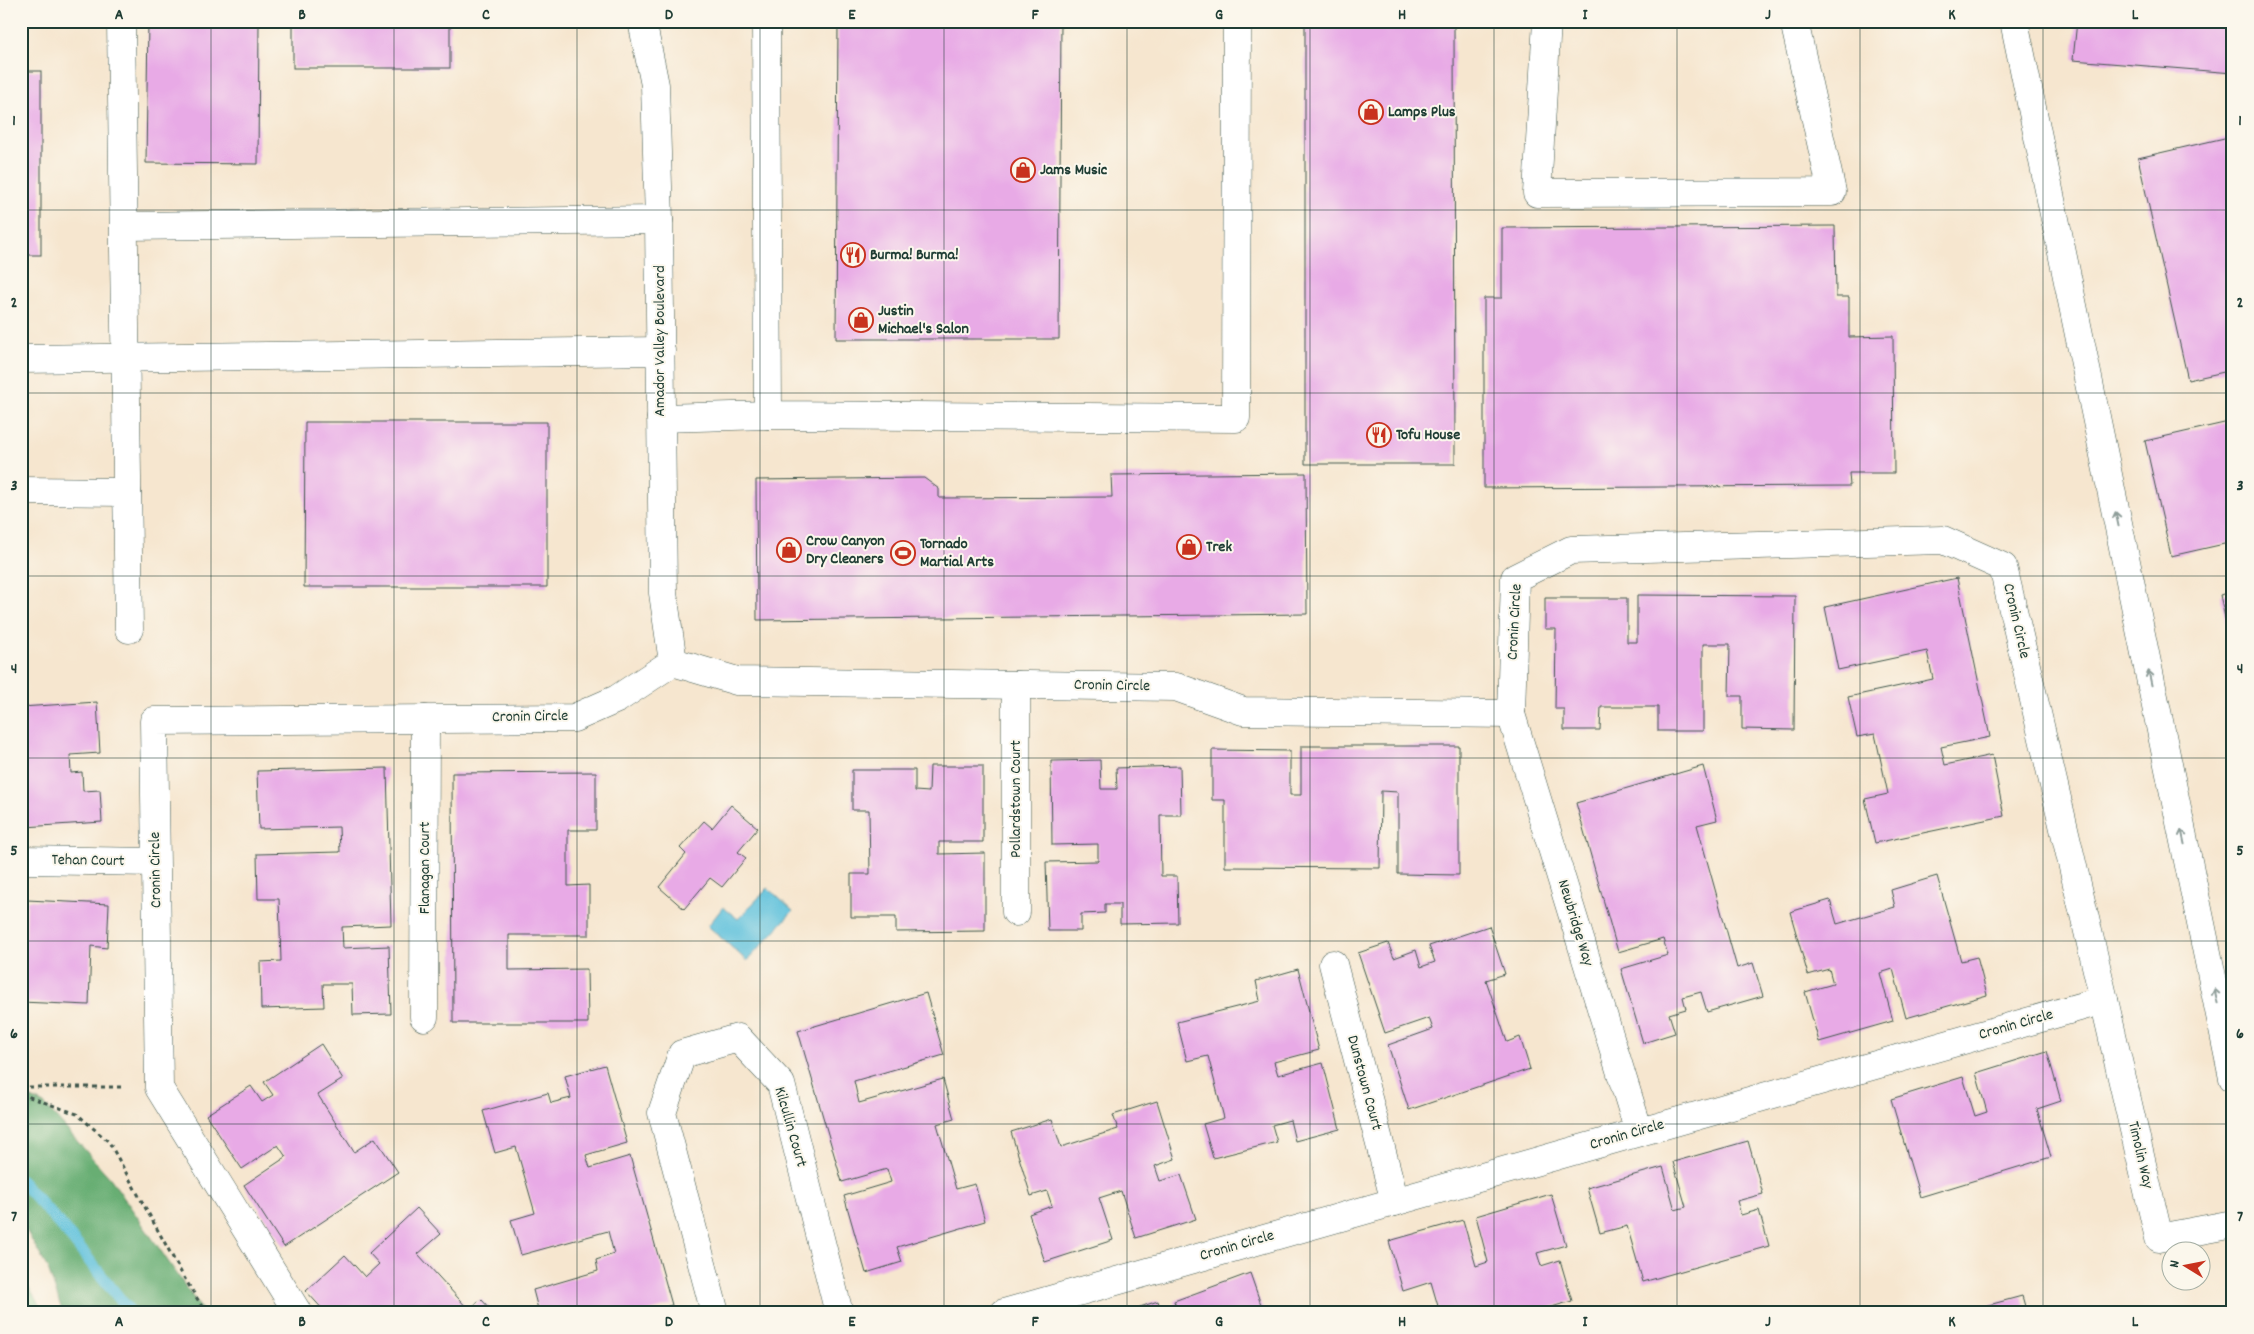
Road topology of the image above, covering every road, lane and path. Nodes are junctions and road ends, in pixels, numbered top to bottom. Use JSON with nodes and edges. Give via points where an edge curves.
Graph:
{"nodes":[{"id":1,"x":121,"y":21,"type":"edge"},
{"id":2,"x":642,"y":21,"type":"edge"},
{"id":3,"x":766,"y":21,"type":"edge"},
{"id":4,"x":1237,"y":21,"type":"edge"},
{"id":5,"x":1547,"y":21,"type":"edge"},
{"id":6,"x":1794,"y":21,"type":"edge"},
{"id":7,"x":2014,"y":21,"type":"edge"},
{"id":8,"x":659,"y":220,"type":"junction"},
{"id":9,"x":124,"y":226,"type":"junction"},
{"id":10,"x":661,"y":351,"type":"junction"},
{"id":11,"x":21,"y":359,"type":"edge"},
{"id":12,"x":126,"y":359,"type":"junction"},
{"id":13,"x":768,"y":415,"type":"junction"},
{"id":14,"x":661,"y":418,"type":"junction"},
{"id":15,"x":21,"y":491,"type":"edge"},
{"id":16,"x":127,"y":492,"type":"junction"},
{"id":17,"x":129,"y":629,"type":"dead end"},
{"id":18,"x":673,"y":662,"type":"junction"},
{"id":19,"x":1016,"y":685,"type":"junction"},
{"id":20,"x":1511,"y":714,"type":"junction"},
{"id":21,"x":425,"y":719,"type":"junction"},
{"id":22,"x":21,"y":860,"type":"edge"},
{"id":23,"x":155,"y":862,"type":"junction"},
{"id":24,"x":1016,"y":912,"type":"dead end"},
{"id":25,"x":1333,"y":964,"type":"dead end"},
{"id":26,"x":2104,"y":1000,"type":"junction"},
{"id":27,"x":424,"y":1017,"type":"dead end"},
{"id":28,"x":2233,"y":1078,"type":"edge"},
{"id":29,"x":21,"y":1087,"type":"edge"},
{"id":30,"x":159,"y":1088,"type":"junction"},
{"id":31,"x":21,"y":1094,"type":"edge"},
{"id":32,"x":1639,"y":1132,"type":"junction"},
{"id":33,"x":1395,"y":1202,"type":"junction"},
{"id":34,"x":2233,"y":1224,"type":"edge"},
{"id":35,"x":206,"y":1313,"type":"edge"},
{"id":36,"x":298,"y":1313,"type":"edge"},
{"id":37,"x":715,"y":1313,"type":"edge"},
{"id":38,"x":839,"y":1313,"type":"edge"},
{"id":39,"x":1004,"y":1313,"type":"edge"}],
"edges":[{"from":1,"to":9,"type":"street"},
{"from":2,"to":8,"type":"street","name":"Amador Valley Boulevard","via":[[655,85]]},
{"from":3,"to":13,"type":"street"},
{"from":4,"to":13,"type":"street","via":[[1236,418]]},
{"from":5,"to":6,"type":"street","via":[[1537,193],[1832,192]]},
{"from":28,"to":7,"type":"street","one_way":true},
{"from":8,"to":9,"type":"street"},
{"from":8,"to":10,"type":"street","name":"Amador Valley Boulevard"},
{"from":9,"to":12,"type":"street"},
{"from":10,"to":12,"type":"street"},
{"from":10,"to":14,"type":"street","name":"Amador Valley Boulevard"},
{"from":11,"to":12,"type":"street"},
{"from":12,"to":16,"type":"street"},
{"from":13,"to":14,"type":"street"},
{"from":14,"to":18,"type":"street","name":"Amador Valley Boulevard","via":[[663,593]]},
{"from":15,"to":16,"type":"street"},
{"from":16,"to":17,"type":"street"},
{"from":18,"to":19,"type":"street","name":"Cronin Circle","via":[[737,681]]},
{"from":18,"to":21,"type":"street","name":"Cronin Circle","via":[[617,699],[574,718]]},
{"from":19,"to":20,"type":"street","name":"Cronin Circle","via":[[1176,687],[1243,711]]},
{"from":19,"to":24,"type":"street","name":"Pollardstown Court"},
{"from":20,"to":26,"type":"street","name":"Cronin Circle","via":[[1515,578],[1571,550],[1943,540],[2003,567]]},
{"from":20,"to":32,"type":"street","name":"Newbridge Way"},
{"from":21,"to":23,"type":"street","name":"Cronin Circle","via":[[154,721]]},
{"from":21,"to":27,"type":"street","name":"Flanagan Court"},
{"from":22,"to":23,"type":"street","name":"Tehan Court"},
{"from":23,"to":30,"type":"street","name":"Cronin Circle"},
{"from":25,"to":33,"type":"street","name":"Dunstown Court"},
{"from":26,"to":32,"type":"street","name":"Cronin Circle"},
{"from":26,"to":34,"type":"street","name":"Timolin Way","via":[[2159,1238]]},
{"from":29,"to":30,"type":"path"},
{"from":30,"to":36,"type":"street"},
{"from":31,"to":35,"type":"path","via":[[77,1114],[109,1142]]},
{"from":32,"to":33,"type":"street","name":"Cronin Circle"},
{"from":33,"to":39,"type":"street","name":"Cronin Circle"},
{"from":37,"to":38,"type":"street","name":"Kilcullin Court","via":[[662,1113],[682,1054],[738,1038],[781,1084]]}]}
